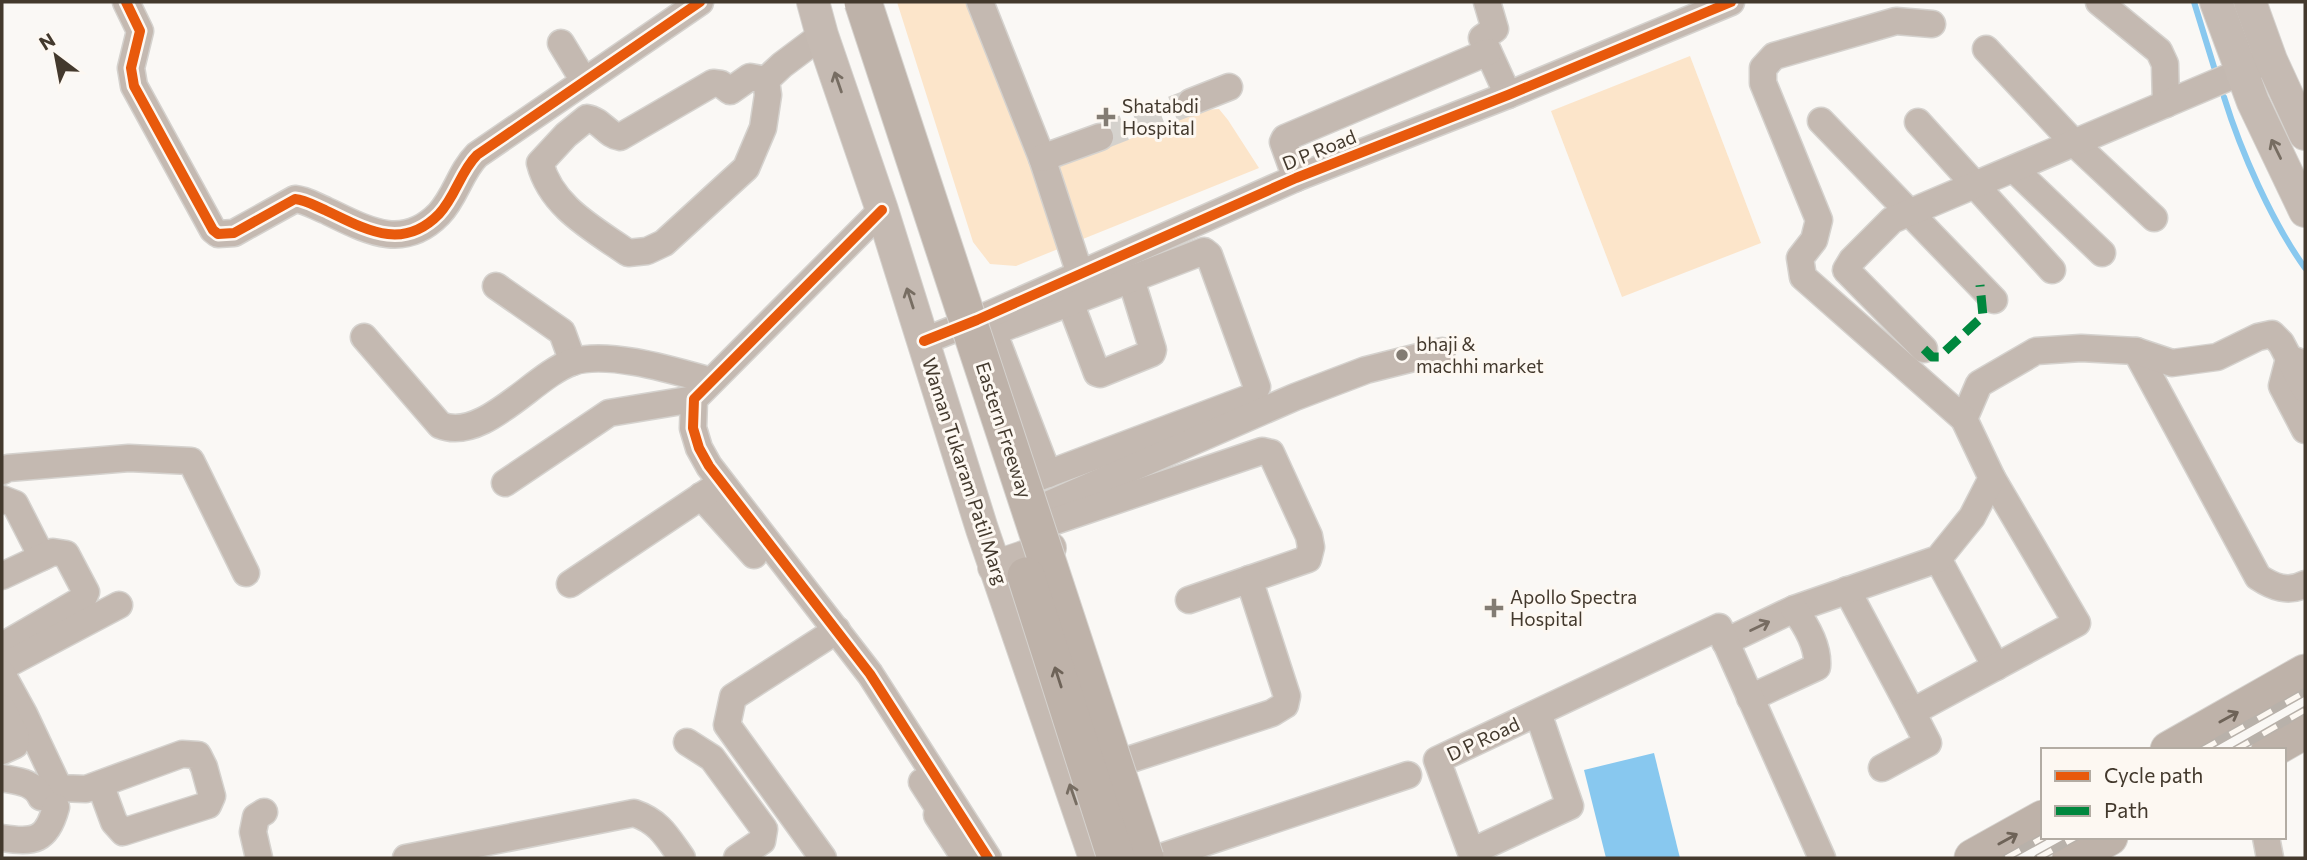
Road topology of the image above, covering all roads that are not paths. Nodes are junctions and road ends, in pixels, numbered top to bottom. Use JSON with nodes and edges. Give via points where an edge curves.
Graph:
{"nodes":[{"id":1,"x":126,"y":2,"type":"edge"},
{"id":2,"x":700,"y":2,"type":"edge"},
{"id":3,"x":813,"y":2,"type":"edge"},
{"id":4,"x":842,"y":2,"type":"edge"},
{"id":5,"x":863,"y":2,"type":"edge"},
{"id":6,"x":874,"y":2,"type":"edge"},
{"id":7,"x":981,"y":2,"type":"edge"},
{"id":8,"x":1487,"y":2,"type":"edge"},
{"id":9,"x":1731,"y":2,"type":"edge"},
{"id":10,"x":2099,"y":2,"type":"edge"},
{"id":11,"x":2216,"y":2,"type":"edge"},
{"id":12,"x":2250,"y":2,"type":"edge"},
{"id":13,"x":1932,"y":24,"type":"dead end"},
{"id":14,"x":822,"y":35,"type":"junction"},
{"id":15,"x":561,"y":43,"type":"dead end"},
{"id":16,"x":1986,"y":48,"type":"dead end"},
{"id":17,"x":1488,"y":52,"type":"junction"},
{"id":18,"x":2271,"y":60,"type":"junction"},
{"id":19,"x":2241,"y":73,"type":"junction"},
{"id":20,"x":765,"y":80,"type":"junction"},
{"id":21,"x":584,"y":81,"type":"junction"},
{"id":22,"x":1229,"y":87,"type":"dead end"},
{"id":23,"x":1508,"y":94,"type":"junction"},
{"id":24,"x":1191,"y":102,"type":"tunnel mouth"},
{"id":25,"x":2166,"y":104,"type":"junction"},
{"id":26,"x":1821,"y":121,"type":"dead end"},
{"id":27,"x":1918,"y":122,"type":"dead end"},
{"id":28,"x":2305,"y":134,"type":"edge"},
{"id":29,"x":1100,"y":137,"type":"tunnel mouth"},
{"id":30,"x":2074,"y":144,"type":"junction"},
{"id":31,"x":1042,"y":158,"type":"junction"},
{"id":32,"x":2014,"y":169,"type":"junction"},
{"id":33,"x":1296,"y":178,"type":"junction"},
{"id":34,"x":1974,"y":186,"type":"junction"},
{"id":35,"x":882,"y":210,"type":"junction"},
{"id":36,"x":2305,"y":211,"type":"edge"},
{"id":37,"x":1910,"y":214,"type":"junction"},
{"id":38,"x":2154,"y":218,"type":"dead end"},
{"id":39,"x":2102,"y":253,"type":"dead end"},
{"id":40,"x":2052,"y":270,"type":"dead end"},
{"id":41,"x":1080,"y":274,"type":"junction"},
{"id":42,"x":1130,"y":279,"type":"junction"},
{"id":43,"x":496,"y":286,"type":"dead end"},
{"id":44,"x":1994,"y":300,"type":"dead end"},
{"id":45,"x":1070,"y":302,"type":"junction"},
{"id":46,"x":984,"y":329,"type":"junction"},
{"id":47,"x":364,"y":337,"type":"dead end"},
{"id":48,"x":924,"y":341,"type":"junction"},
{"id":49,"x":1924,"y":349,"type":"dead end"},
{"id":50,"x":1441,"y":351,"type":"dead end"},
{"id":51,"x":2136,"y":351,"type":"junction"},
{"id":52,"x":2297,"y":361,"type":"edge"},
{"id":53,"x":573,"y":362,"type":"junction"},
{"id":54,"x":2305,"y":388,"type":"edge"},
{"id":55,"x":702,"y":390,"type":"junction"},
{"id":56,"x":1964,"y":419,"type":"junction"},
{"id":57,"x":2305,"y":430,"type":"edge"},
{"id":58,"x":2,"y":471,"type":"edge"},
{"id":59,"x":1992,"y":478,"type":"junction"},
{"id":60,"x":505,"y":483,"type":"dead end"},
{"id":61,"x":711,"y":490,"type":"junction"},
{"id":62,"x":2,"y":499,"type":"edge"},
{"id":63,"x":1041,"y":508,"type":"junction"},
{"id":64,"x":754,"y":555,"type":"dead end"},
{"id":65,"x":42,"y":557,"type":"junction"},
{"id":66,"x":1938,"y":559,"type":"junction"},
{"id":67,"x":995,"y":567,"type":"junction"},
{"id":68,"x":246,"y":573,"type":"dead end"},
{"id":69,"x":2,"y":576,"type":"edge"},
{"id":70,"x":1249,"y":579,"type":"junction"},
{"id":71,"x":570,"y":584,"type":"dead end"},
{"id":72,"x":2305,"y":584,"type":"edge"},
{"id":73,"x":1847,"y":590,"type":"junction"},
{"id":74,"x":1189,"y":600,"type":"dead end"},
{"id":75,"x":119,"y":605,"type":"dead end"},
{"id":76,"x":1794,"y":609,"type":"junction"},
{"id":77,"x":837,"y":630,"type":"junction"},
{"id":78,"x":1722,"y":635,"type":"junction"},
{"id":79,"x":2,"y":646,"type":"edge"},
{"id":80,"x":2,"y":667,"type":"edge"},
{"id":81,"x":1996,"y":667,"type":"junction"},
{"id":82,"x":2305,"y":673,"type":"edge"},
{"id":83,"x":2,"y":674,"type":"edge"},
{"id":84,"x":1750,"y":698,"type":"junction"},
{"id":85,"x":10,"y":712,"type":"edge"},
{"id":86,"x":1912,"y":712,"type":"junction"},
{"id":87,"x":1538,"y":713,"type":"junction"},
{"id":88,"x":2305,"y":730,"type":"edge"},
{"id":89,"x":687,"y":742,"type":"dead end"},
{"id":90,"x":2173,"y":748,"type":"edge"},
{"id":91,"x":2274,"y":748,"type":"edge"},
{"id":92,"x":2,"y":751,"type":"edge"},
{"id":93,"x":1119,"y":763,"type":"junction"},
{"id":94,"x":1882,"y":768,"type":"dead end"},
{"id":95,"x":1408,"y":775,"type":"dead end"},
{"id":96,"x":919,"y":777,"type":"dead end"},
{"id":97,"x":2,"y":778,"type":"edge"},
{"id":98,"x":100,"y":784,"type":"dead end"},
{"id":99,"x":45,"y":790,"type":"junction"},
{"id":100,"x":264,"y":812,"type":"dead end"},
{"id":101,"x":2041,"y":821,"type":"edge"},
{"id":102,"x":2,"y":838,"type":"edge"},
{"id":103,"x":2105,"y":839,"type":"edge"},
{"id":104,"x":2266,"y":839,"type":"edge"},
{"id":105,"x":453,"y":854,"type":"edge"},
{"id":106,"x":259,"y":858,"type":"edge"},
{"id":107,"x":406,"y":858,"type":"edge"},
{"id":108,"x":682,"y":858,"type":"edge"},
{"id":109,"x":737,"y":858,"type":"edge"},
{"id":110,"x":822,"y":858,"type":"edge"},
{"id":111,"x":965,"y":858,"type":"edge"},
{"id":112,"x":989,"y":858,"type":"edge"},
{"id":113,"x":1095,"y":858,"type":"edge"},
{"id":114,"x":1116,"y":858,"type":"edge"},
{"id":115,"x":1145,"y":858,"type":"edge"},
{"id":116,"x":1152,"y":858,"type":"edge"},
{"id":117,"x":1158,"y":858,"type":"edge"},
{"id":118,"x":1822,"y":858,"type":"edge"},
{"id":119,"x":1973,"y":858,"type":"edge"},
{"id":120,"x":2071,"y":858,"type":"edge"},
{"id":121,"x":2270,"y":858,"type":"edge"}],
"edges":[{"from":1,"to":21,"type":"street","via":[[140,31],[131,68],[134,86],[218,233],[234,233],[295,199],[373,232],[408,233],[427,225],[440,212],[477,155]]},
{"from":2,"to":21,"type":"street"},
{"from":3,"to":14,"type":"main road","name":"Waman Tukaram Patil Marg"},
{"from":114,"to":4,"type":"highway","name":"Eastern Freeway","one_way":true,"bridge":true},
{"from":5,"to":115,"type":"highway","name":"Eastern Freeway","bridge":true},
{"from":6,"to":46,"type":"main road"},
{"from":7,"to":31,"type":"street"},
{"from":8,"to":17,"type":"street","via":[[1495,29],[1482,38]]},
{"from":9,"to":23,"type":"street","name":"D P Road"},
{"from":10,"to":25,"type":"street","via":[[2159,51],[2165,64]]},
{"from":11,"to":19,"type":"main road"},
{"from":12,"to":18,"type":"main road"},
{"from":13,"to":56,"type":"street","via":[[1896,21],[1774,56],[1763,68],[1763,83],[1819,220],[1814,240],[1800,258],[1803,276]]},
{"from":14,"to":20,"type":"street"},
{"from":35,"to":14,"type":"main road","name":"Waman Tukaram Patil Marg","one_way":true},
{"from":15,"to":21,"type":"street"},
{"from":16,"to":30,"type":"street"},
{"from":17,"to":23,"type":"street"},
{"from":17,"to":33,"type":"street","via":[[1285,138]]},
{"from":18,"to":19,"type":"street"},
{"from":18,"to":28,"type":"main road"},
{"from":19,"to":25,"type":"street"},
{"from":36,"to":19,"type":"main road","one_way":true},
{"from":20,"to":20,"type":"street","via":[[750,77],[730,91],[713,83],[620,137],[587,118],[540,163],[544,179],[580,220],[628,253],[647,251],[664,243],[746,168],[763,128],[768,95]]},
{"from":22,"to":24,"type":"street"},
{"from":23,"to":33,"type":"street","name":"D P Road"},
{"from":25,"to":30,"type":"street"},
{"from":26,"to":37,"type":"street"},
{"from":27,"to":34,"type":"street"},
{"from":29,"to":31,"type":"street"},
{"from":30,"to":32,"type":"street"},
{"from":30,"to":38,"type":"street"},
{"from":31,"to":41,"type":"street"},
{"from":32,"to":34,"type":"street"},
{"from":32,"to":39,"type":"street"},
{"from":33,"to":41,"type":"street","name":"D P Road"},
{"from":34,"to":37,"type":"street"},
{"from":34,"to":40,"type":"street"},
{"from":48,"to":35,"type":"main road","name":"Waman Tukaram Patil Marg","one_way":true},
{"from":35,"to":55,"type":"street"},
{"from":37,"to":44,"type":"street"},
{"from":37,"to":49,"type":"street","via":[[1892,220],[1846,270]]},
{"from":41,"to":46,"type":"street","name":"D P Road"},
{"from":42,"to":45,"type":"street"},
{"from":42,"to":45,"type":"street","via":[[1153,350],[1100,374]]},
{"from":42,"to":63,"type":"street","via":[[1203,251],[1209,255],[1257,387],[1252,397]]},
{"from":43,"to":53,"type":"street","via":[[562,332]]},
{"from":45,"to":46,"type":"street"},
{"from":46,"to":48,"type":"street","name":"D P Road"},
{"from":46,"to":63,"type":"main road"},
{"from":47,"to":53,"type":"street","via":[[440,425],[450,429],[482,421]]},
{"from":48,"to":67,"type":"main road","name":"Waman Tukaram Patil Marg"},
{"from":50,"to":63,"type":"street","via":[[1366,370],[1295,397]]},
{"from":51,"to":52,"type":"street","via":[[2172,363],[2206,359],[2272,334]]},
{"from":51,"to":56,"type":"street","via":[[2036,351],[1979,384]]},
{"from":51,"to":72,"type":"street","via":[[2258,577],[2273,587],[2296,589]]},
{"from":52,"to":54,"type":"street"},
{"from":52,"to":57,"type":"street","via":[[2282,386]]},
{"from":53,"to":55,"type":"street","via":[[604,359],[648,364]]},
{"from":55,"to":60,"type":"street","via":[[609,413]]},
{"from":55,"to":61,"type":"street","via":[[693,428]]},
{"from":56,"to":59,"type":"street"},
{"from":58,"to":68,"type":"street","via":[[129,458],[191,461]]},
{"from":59,"to":66,"type":"street","via":[[1972,517]]},
{"from":59,"to":81,"type":"street","via":[[2077,623]]},
{"from":61,"to":64,"type":"street"},
{"from":61,"to":71,"type":"street"},
{"from":61,"to":77,"type":"street"},
{"from":62,"to":65,"type":"street","via":[[15,504]]},
{"from":63,"to":67,"type":"main road"},
{"from":63,"to":70,"type":"street","via":[[1262,451],[1270,453],[1311,547],[1308,559]]},
{"from":63,"to":93,"type":"main road"},
{"from":65,"to":69,"type":"street"},
{"from":65,"to":79,"type":"street","via":[[53,552],[66,554],[86,592],[83,599]]},
{"from":66,"to":73,"type":"street","name":"D P Road"},
{"from":66,"to":81,"type":"street"},
{"from":113,"to":67,"type":"main road","name":"Waman Tukaram Patil Marg","one_way":true},
{"from":70,"to":74,"type":"street"},
{"from":70,"to":93,"type":"street","via":[[1287,696],[1285,705]]},
{"from":73,"to":76,"type":"street","name":"D P Road"},
{"from":73,"to":86,"type":"street"},
{"from":75,"to":80,"type":"street"},
{"from":78,"to":76,"type":"street","name":"D P Road","one_way":true},
{"from":76,"to":84,"type":"street","via":[[1810,635],[1817,667]]},
{"from":77,"to":110,"type":"street","via":[[733,697],[727,724]]},
{"from":77,"to":112,"type":"street"},
{"from":78,"to":84,"type":"street"},
{"from":78,"to":87,"type":"street","name":"D P Road"},
{"from":81,"to":86,"type":"street"},
{"from":90,"to":82,"type":"highway","one_way":true},
{"from":83,"to":85,"type":"street"},
{"from":84,"to":118,"type":"street"},
{"from":85,"to":92,"type":"street","via":[[15,745]]},
{"from":85,"to":99,"type":"street"},
{"from":86,"to":94,"type":"street","via":[[1928,743]]},
{"from":87,"to":87,"type":"street","name":"D P Road","via":[[1437,760],[1471,852],[1570,806]]},
{"from":88,"to":91,"type":"highway"},
{"from":89,"to":109,"type":"street","via":[[712,758],[764,829],[762,841]]},
{"from":93,"to":116,"type":"main road"},
{"from":95,"to":117,"type":"street"},
{"from":96,"to":111,"type":"street"},
{"from":97,"to":99,"type":"street"},
{"from":98,"to":99,"type":"street"},
{"from":99,"to":102,"type":"street","via":[[50,827],[26,842]]},
{"from":100,"to":106,"type":"street","via":[[256,817],[253,832]]},
{"from":119,"to":101,"type":"highway","one_way":true},
{"from":103,"to":120,"type":"highway"},
{"from":104,"to":121,"type":"street"},
{"from":105,"to":107,"type":"street"},
{"from":105,"to":108,"type":"street","via":[[634,813],[661,828]]}]}
